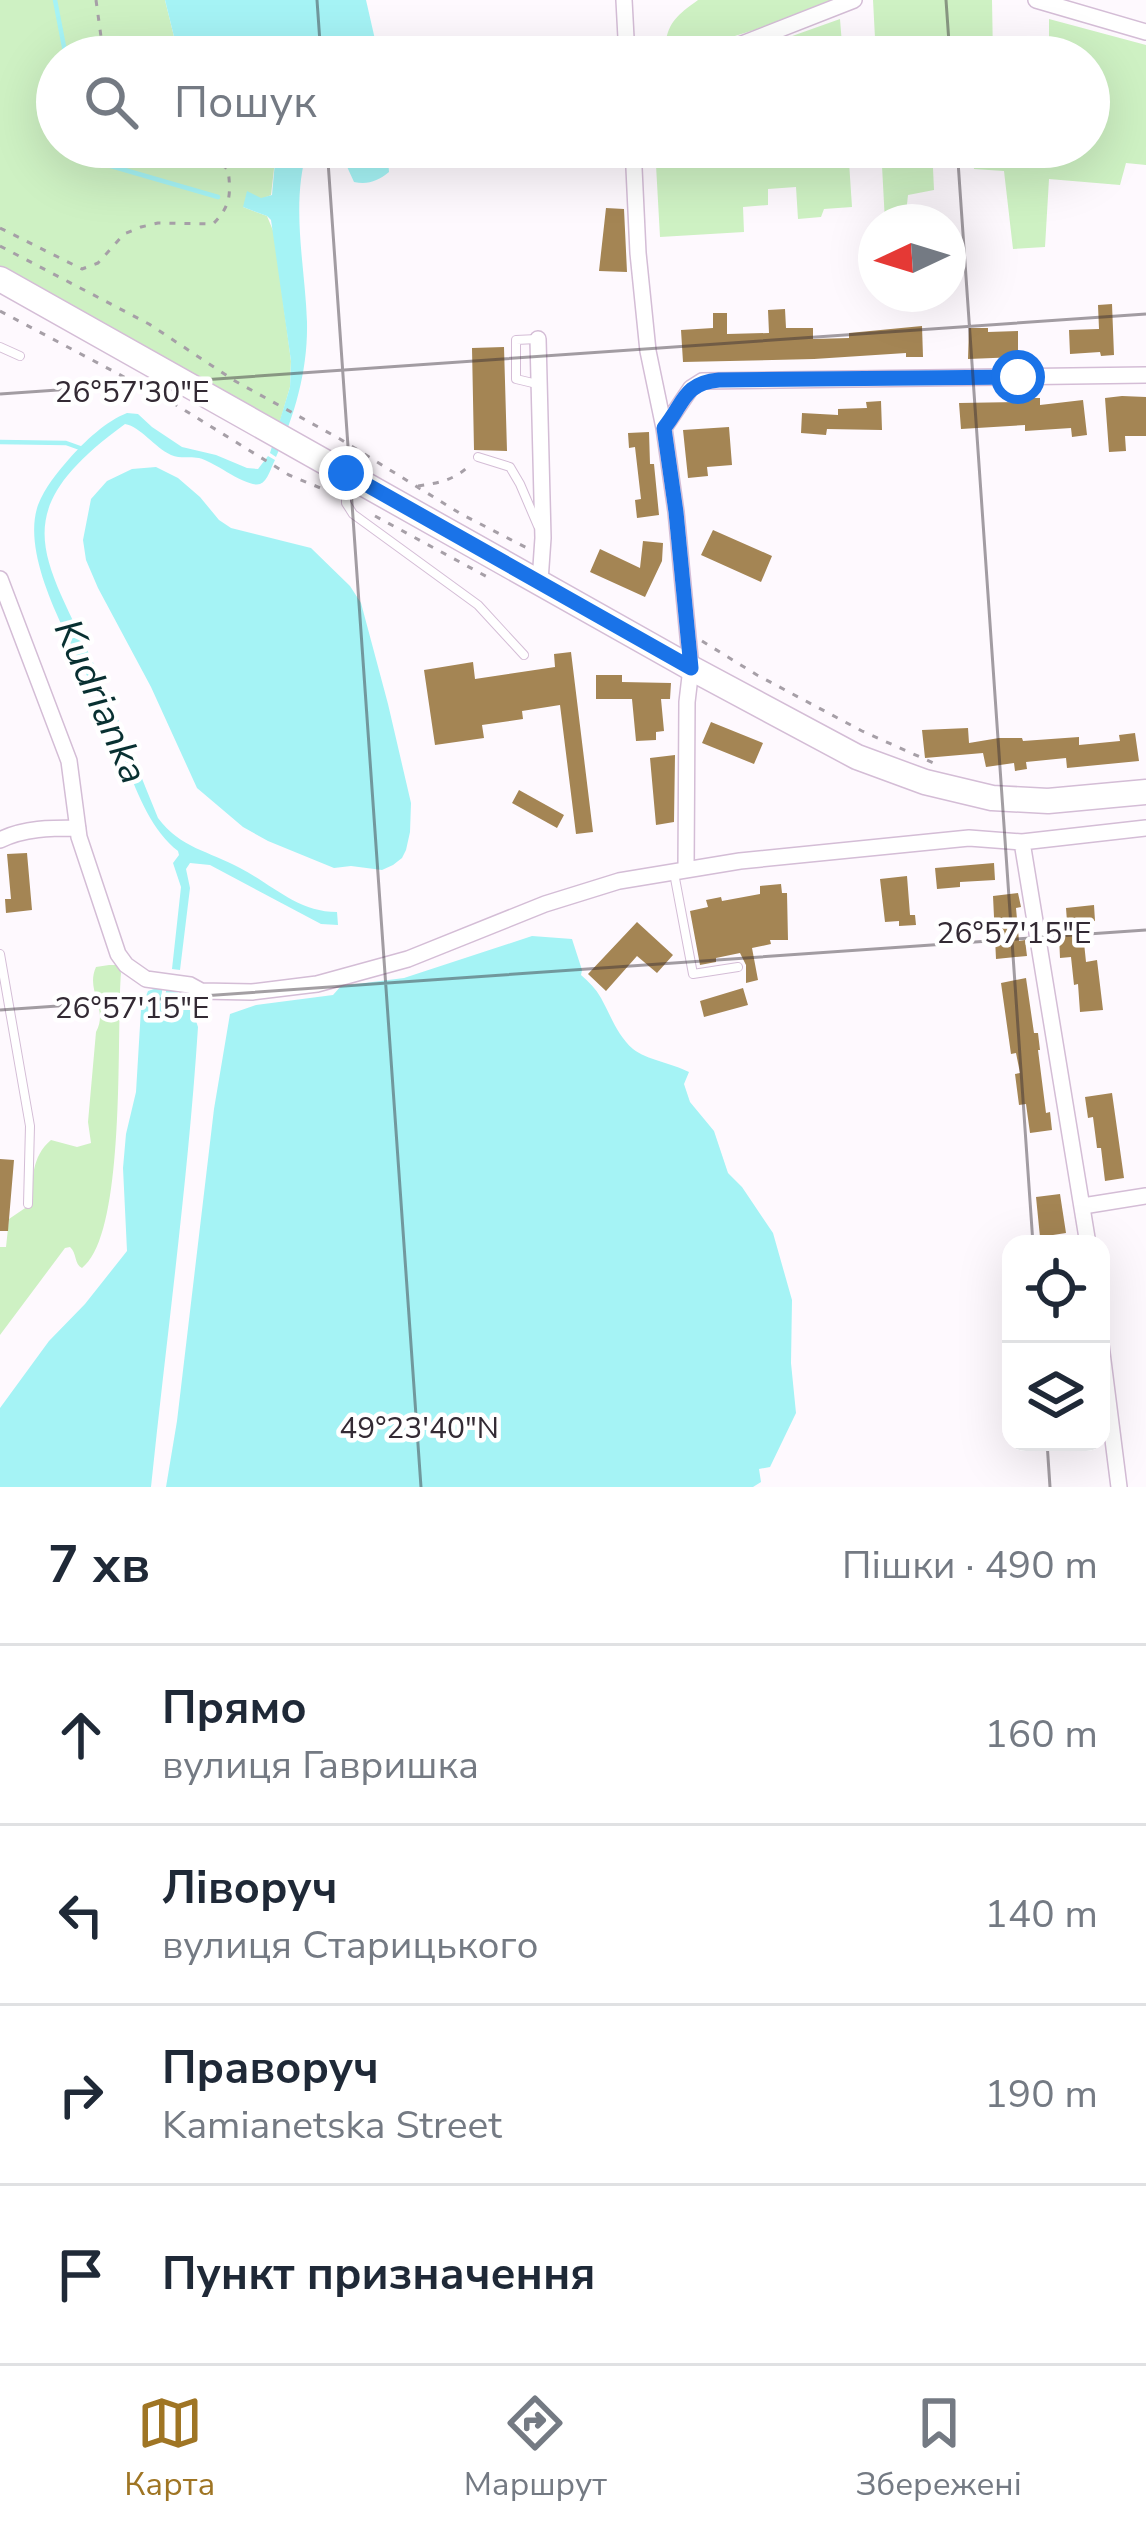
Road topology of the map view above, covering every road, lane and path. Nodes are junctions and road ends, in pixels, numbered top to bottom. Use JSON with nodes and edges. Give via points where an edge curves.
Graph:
{"nodes":[{"id":1,"x":96,"y":0,"type":"edge"},
{"id":2,"x":624,"y":0,"type":"edge"},
{"id":3,"x":854,"y":0,"type":"edge"},
{"id":4,"x":1036,"y":0,"type":"edge"},
{"id":5,"x":1146,"y":32,"type":"edge"},
{"id":6,"x":101,"y":36,"type":"edge"},
{"id":7,"x":626,"y":36,"type":"edge"},
{"id":8,"x":762,"y":36,"type":"edge"},
{"id":9,"x":226,"y":168,"type":"edge"},
{"id":10,"x":633,"y":168,"type":"edge"},
{"id":11,"x":0,"y":228,"type":"edge"},
{"id":12,"x":0,"y":246,"type":"edge"},
{"id":13,"x":0,"y":279,"type":"edge"},
{"id":14,"x":0,"y":310,"type":"edge"},
{"id":15,"x":538,"y":339,"type":"dead end"},
{"id":16,"x":0,"y":347,"type":"edge"},
{"id":17,"x":20,"y":356,"type":"dead end"},
{"id":18,"x":1146,"y":374,"type":"edge"},
{"id":19,"x":664,"y":428,"type":"junction"},
{"id":20,"x":478,"y":457,"type":"joint"},
{"id":21,"x":346,"y":473,"type":"junction"},
{"id":22,"x":289,"y":475,"type":"dead end"},
{"id":23,"x":417,"y":486,"type":"junction"},
{"id":24,"x":543,"y":547,"type":"junction"},
{"id":25,"x":0,"y":579,"type":"edge"},
{"id":26,"x":540,"y":581,"type":"junction"},
{"id":27,"x":687,"y":629,"type":"junction"},
{"id":28,"x":524,"y":655,"type":"dead end"},
{"id":29,"x":691,"y":668,"type":"junction"},
{"id":30,"x":949,"y":770,"type":"dead end"},
{"id":31,"x":1146,"y":792,"type":"edge"},
{"id":32,"x":78,"y":828,"type":"junction"},
{"id":33,"x":1146,"y":828,"type":"edge"},
{"id":34,"x":0,"y":840,"type":"edge"},
{"id":35,"x":1022,"y":842,"type":"junction"},
{"id":36,"x":680,"y":870,"type":"junction"},
{"id":37,"x":0,"y":954,"type":"edge"},
{"id":38,"x":738,"y":967,"type":"dead end"},
{"id":39,"x":1146,"y":1196,"type":"edge"},
{"id":40,"x":28,"y":1204,"type":"dead end"},
{"id":41,"x":1083,"y":1206,"type":"junction"},
{"id":42,"x":1087,"y":1235,"type":"edge"},
{"id":43,"x":1110,"y":1412,"type":"edge"},
{"id":44,"x":1120,"y":1487,"type":"edge"}],
"edges":[{"from":1,"to":6,"type":"path"},
{"from":2,"to":7,"type":"street"},
{"from":3,"to":8,"type":"street"},
{"from":4,"to":5,"type":"street"},
{"from":9,"to":11,"type":"path","via":[[226,211],[213,224],[141,226],[82,269]]},
{"from":10,"to":19,"type":"street","via":[[648,351]]},
{"from":12,"to":23,"type":"path","via":[[148,324]]},
{"from":13,"to":21,"type":"main road"},
{"from":14,"to":22,"type":"path"},
{"from":15,"to":24,"type":"street"},
{"from":16,"to":17,"type":"lane"},
{"from":18,"to":19,"type":"street","via":[[702,381]]},
{"from":19,"to":27,"type":"street"},
{"from":20,"to":23,"type":"path","via":[[460,475]]},
{"from":20,"to":24,"type":"lane","via":[[510,467]]},
{"from":21,"to":26,"type":"main road"},
{"from":21,"to":28,"type":"lane","via":[[353,514],[478,605]]},
{"from":23,"to":24,"type":"path","via":[[461,514]]},
{"from":24,"to":26,"type":"street"},
{"from":25,"to":32,"type":"street","via":[[69,761]]},
{"from":26,"to":29,"type":"main road"},
{"from":27,"to":29,"type":"street"},
{"from":27,"to":30,"type":"path","via":[[757,675]]},
{"from":29,"to":31,"type":"main road","via":[[857,757],[925,782],[1048,801]]},
{"from":29,"to":36,"type":"street"},
{"from":32,"to":34,"type":"street"},
{"from":32,"to":36,"type":"street","via":[[125,965],[146,979],[201,991],[317,984],[408,959],[551,902]]},
{"from":33,"to":35,"type":"street"},
{"from":35,"to":36,"type":"street","via":[[969,838]]},
{"from":35,"to":41,"type":"street"},
{"from":36,"to":38,"type":"lane","via":[[693,974]]},
{"from":37,"to":40,"type":"lane","via":[[30,1126]]},
{"from":39,"to":41,"type":"street"},
{"from":41,"to":42,"type":"street"},
{"from":43,"to":44,"type":"street"}]}
